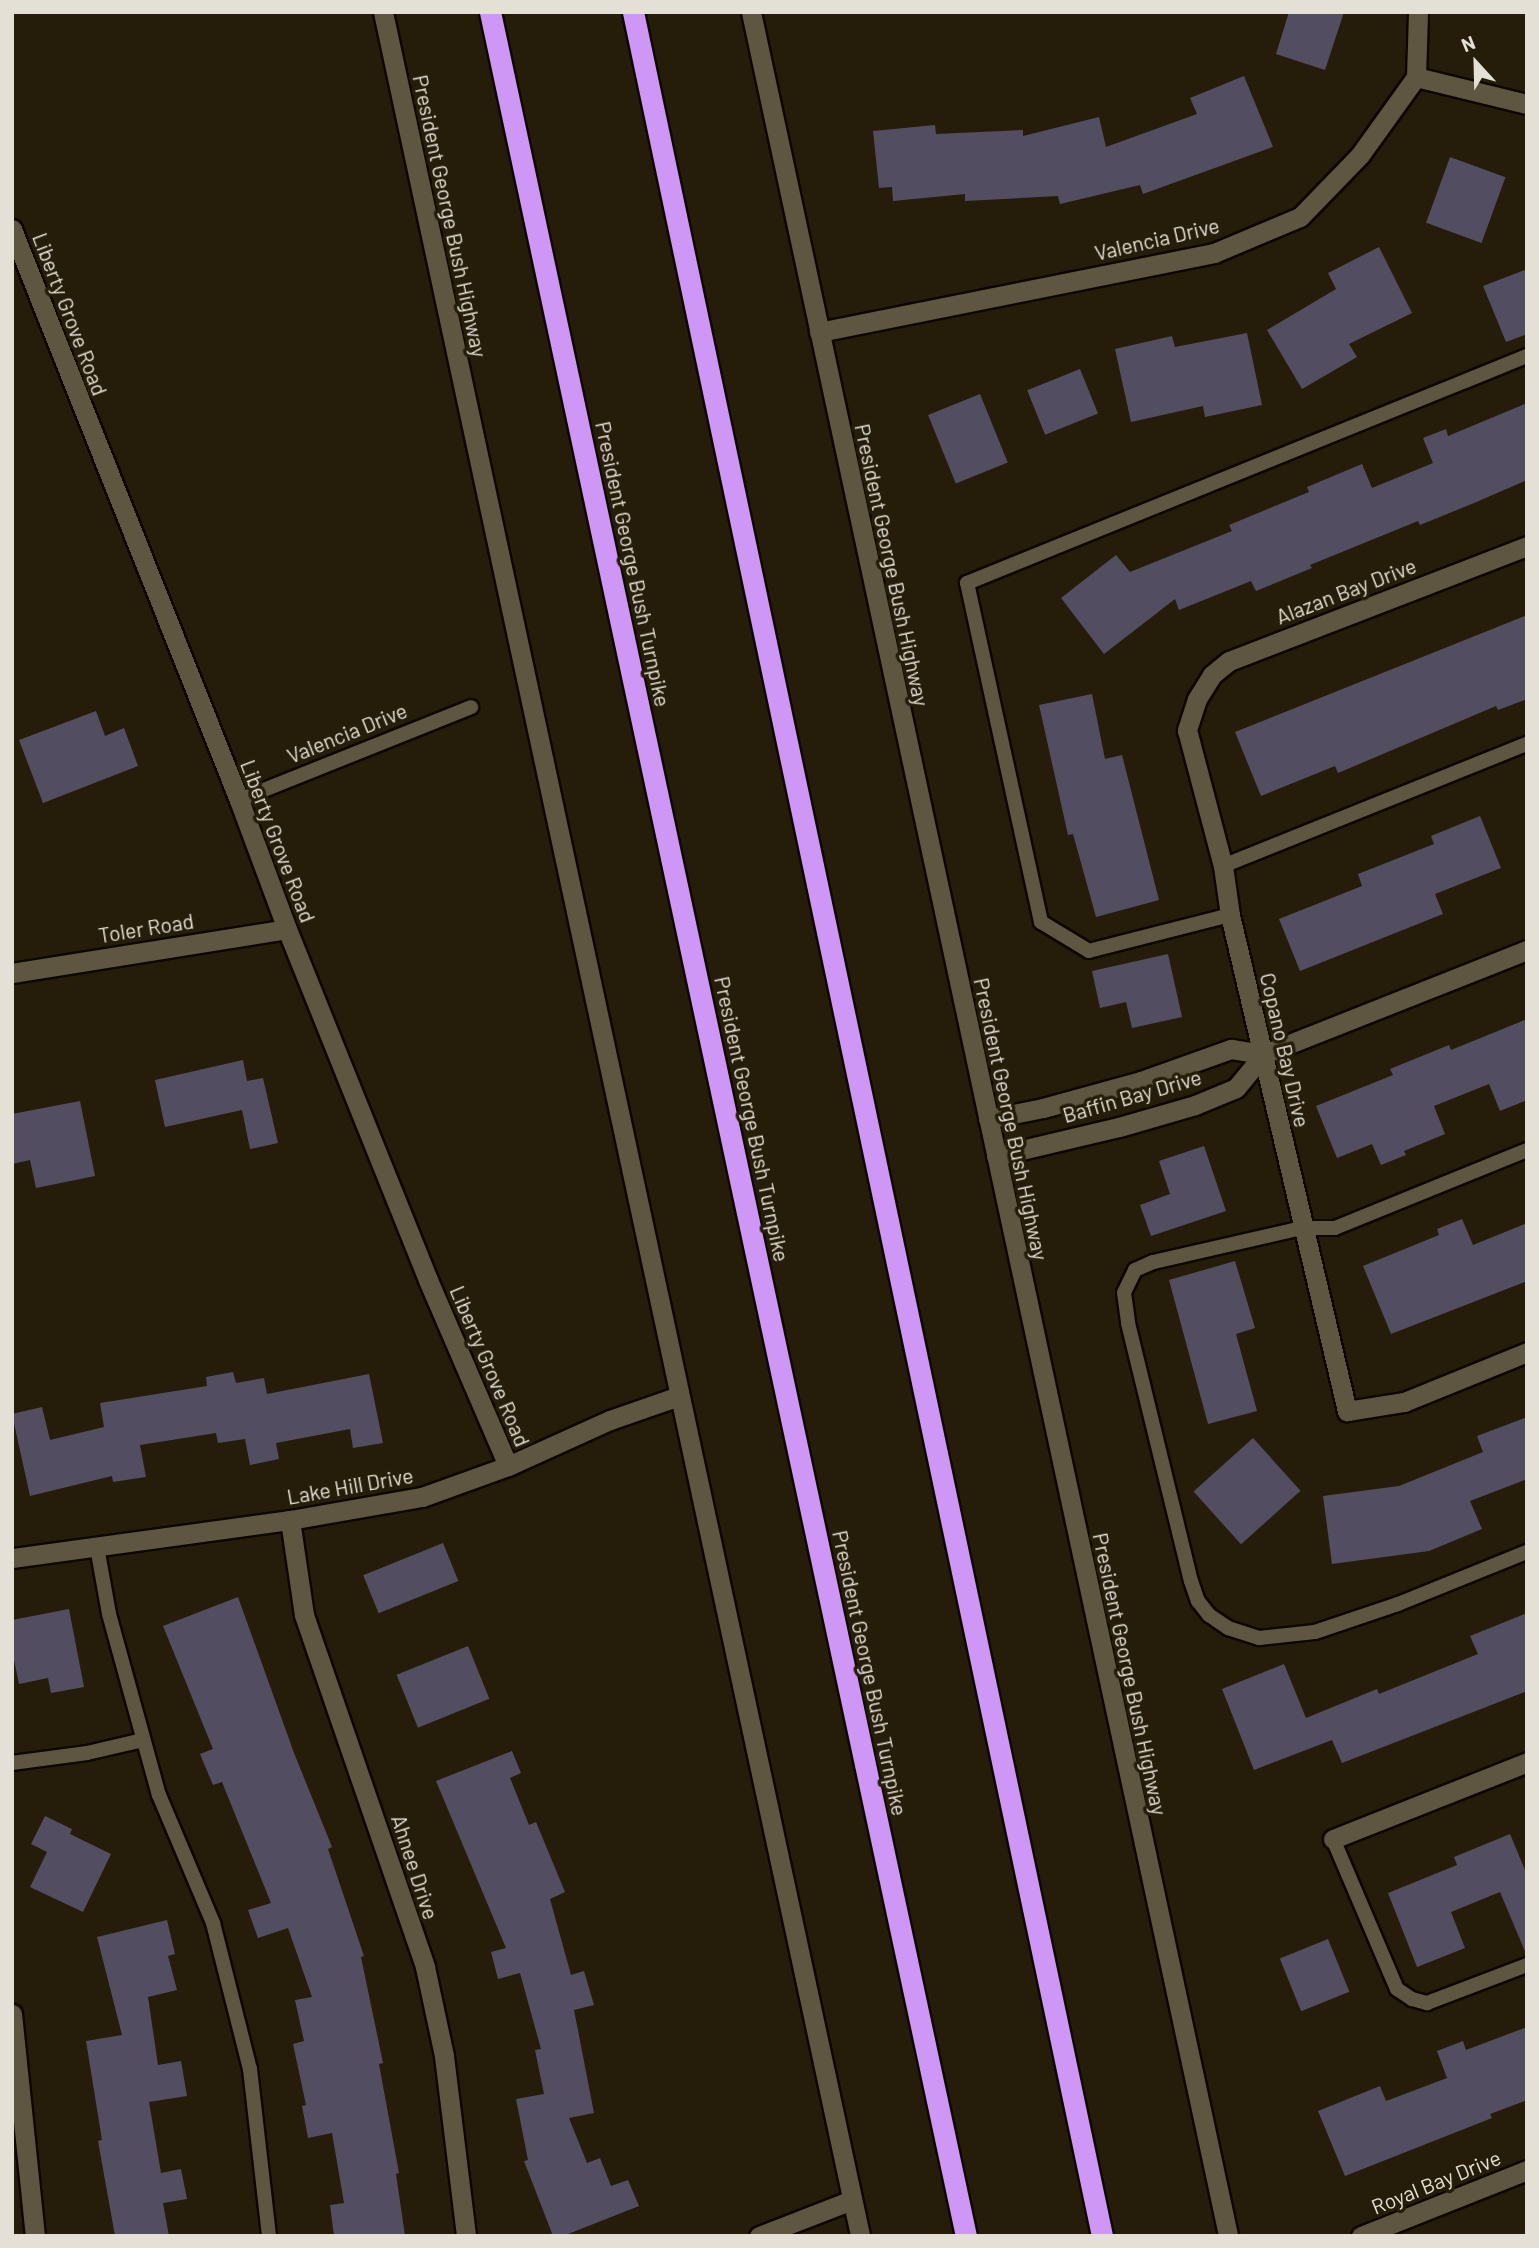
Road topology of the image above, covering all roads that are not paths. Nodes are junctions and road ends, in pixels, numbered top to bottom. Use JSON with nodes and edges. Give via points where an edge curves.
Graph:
{"nodes":[{"id":1,"x":383,"y":12,"type":"edge"},
{"id":2,"x":490,"y":12,"type":"edge"},
{"id":3,"x":633,"y":12,"type":"edge"},
{"id":4,"x":751,"y":12,"type":"edge"},
{"id":5,"x":1418,"y":12,"type":"edge"},
{"id":6,"x":1416,"y":77,"type":"junction"},
{"id":7,"x":1527,"y":104,"type":"edge"},
{"id":8,"x":12,"y":229,"type":"edge"},
{"id":9,"x":819,"y":332,"type":"junction"},
{"id":10,"x":1527,"y":356,"type":"edge"},
{"id":11,"x":1527,"y":546,"type":"edge"},
{"id":12,"x":1197,"y":699,"type":"joint"},
{"id":13,"x":471,"y":707,"type":"dead end"},
{"id":14,"x":1527,"y":744,"type":"edge"},
{"id":15,"x":239,"y":800,"type":"junction"},
{"id":16,"x":1223,"y":866,"type":"junction"},
{"id":17,"x":1230,"y":915,"type":"junction"},
{"id":18,"x":286,"y":929,"type":"junction"},
{"id":19,"x":1527,"y":950,"type":"edge"},
{"id":20,"x":12,"y":973,"type":"edge"},
{"id":21,"x":1264,"y":1054,"type":"junction"},
{"id":22,"x":988,"y":1119,"type":"junction"},
{"id":23,"x":1527,"y":1150,"type":"edge"},
{"id":24,"x":996,"y":1156,"type":"junction"},
{"id":25,"x":1302,"y":1228,"type":"junction"},
{"id":26,"x":1527,"y":1352,"type":"edge"},
{"id":27,"x":679,"y":1396,"type":"junction"},
{"id":28,"x":508,"y":1466,"type":"junction"},
{"id":29,"x":290,"y":1520,"type":"junction"},
{"id":30,"x":97,"y":1547,"type":"junction"},
{"id":31,"x":1527,"y":1552,"type":"edge"},
{"id":32,"x":12,"y":1558,"type":"edge"},
{"id":33,"x":143,"y":1740,"type":"junction"},
{"id":34,"x":1527,"y":1762,"type":"edge"},
{"id":35,"x":12,"y":1763,"type":"edge"},
{"id":36,"x":1333,"y":1839,"type":"joint"},
{"id":37,"x":1527,"y":1965,"type":"edge"},
{"id":38,"x":12,"y":2014,"type":"edge"},
{"id":39,"x":1527,"y":2170,"type":"edge"},
{"id":40,"x":852,"y":2200,"type":"junction"},
{"id":41,"x":35,"y":2236,"type":"edge"},
{"id":42,"x":269,"y":2236,"type":"edge"},
{"id":43,"x":466,"y":2236,"type":"edge"},
{"id":44,"x":759,"y":2236,"type":"edge"},
{"id":45,"x":860,"y":2236,"type":"edge"},
{"id":46,"x":966,"y":2236,"type":"edge"},
{"id":47,"x":1102,"y":2236,"type":"edge"},
{"id":48,"x":1228,"y":2236,"type":"edge"},
{"id":49,"x":1361,"y":2236,"type":"edge"}],
"edges":[{"from":1,"to":27,"type":"street","name":"President George Bush Highway"},
{"from":2,"to":46,"type":"highway","name":"President George Bush Turnpike"},
{"from":3,"to":47,"type":"highway"},
{"from":4,"to":9,"type":"street","name":"President George Bush Highway"},
{"from":5,"to":6,"type":"street"},
{"from":6,"to":7,"type":"street"},
{"from":6,"to":9,"type":"street","name":"Valencia Drive","via":[[1360,155],[1300,217],[1214,253]]},
{"from":8,"to":15,"type":"street","name":"Liberty Grove Road"},
{"from":9,"to":22,"type":"street","name":"President George Bush Highway"},
{"from":10,"to":17,"type":"lane","via":[[967,583],[1041,922],[1089,951]]},
{"from":11,"to":12,"type":"street","name":"Alazan Bay Drive","via":[[1229,661],[1212,675]]},
{"from":12,"to":16,"type":"street","name":"Copano Bay Drive","via":[[1187,730]]},
{"from":13,"to":15,"type":"lane","name":"Valencia Drive"},
{"from":14,"to":16,"type":"lane"},
{"from":15,"to":18,"type":"street","name":"Liberty Grove Road"},
{"from":16,"to":17,"type":"street","name":"Copano Bay Drive"},
{"from":17,"to":21,"type":"street","name":"Copano Bay Drive"},
{"from":18,"to":20,"type":"street","name":"Toler Road"},
{"from":18,"to":28,"type":"street","name":"Liberty Grove Road"},
{"from":19,"to":21,"type":"street","name":"Baffin Bay Drive"},
{"from":21,"to":22,"type":"street","name":"Baffin Bay Drive","via":[[1231,1049],[1141,1081]]},
{"from":21,"to":24,"type":"street","name":"Baffin Bay Drive","via":[[1236,1088],[1195,1105]]},
{"from":21,"to":25,"type":"street","name":"Copano Bay Drive"},
{"from":22,"to":24,"type":"street","name":"President George Bush Highway"},
{"from":23,"to":25,"type":"lane","via":[[1335,1228]]},
{"from":24,"to":48,"type":"street","name":"President George Bush Highway"},
{"from":25,"to":26,"type":"street","name":"Copano Bay Drive","via":[[1346,1411],[1404,1402]]},
{"from":25,"to":31,"type":"lane","via":[[1153,1262],[1135,1270],[1124,1293],[1198,1601],[1228,1628],[1259,1638],[1315,1632]]},
{"from":27,"to":28,"type":"street","name":"Lake Hill Drive","via":[[610,1420]]},
{"from":27,"to":40,"type":"street","name":"President George Bush Highway"},
{"from":28,"to":29,"type":"street","name":"Lake Hill Drive","via":[[422,1497]]},
{"from":29,"to":30,"type":"street","name":"Lake Hill Drive"},
{"from":29,"to":43,"type":"street","name":"Ahnee Drive","via":[[304,1615],[425,1967],[444,2056]]},
{"from":30,"to":32,"type":"street","name":"Lake Hill Drive"},
{"from":30,"to":33,"type":"lane","via":[[109,1614]]},
{"from":33,"to":35,"type":"lane"},
{"from":33,"to":42,"type":"lane","via":[[159,1795],[213,1923],[227,1976],[250,2069]]},
{"from":34,"to":36,"type":"street"},
{"from":36,"to":37,"type":"lane","via":[[1397,1989],[1412,1999],[1427,2003]]},
{"from":38,"to":41,"type":"street"},
{"from":39,"to":49,"type":"street","name":"Royal Bay Drive"},
{"from":40,"to":44,"type":"street"},
{"from":40,"to":45,"type":"street","name":"President George Bush Highway"}]}
